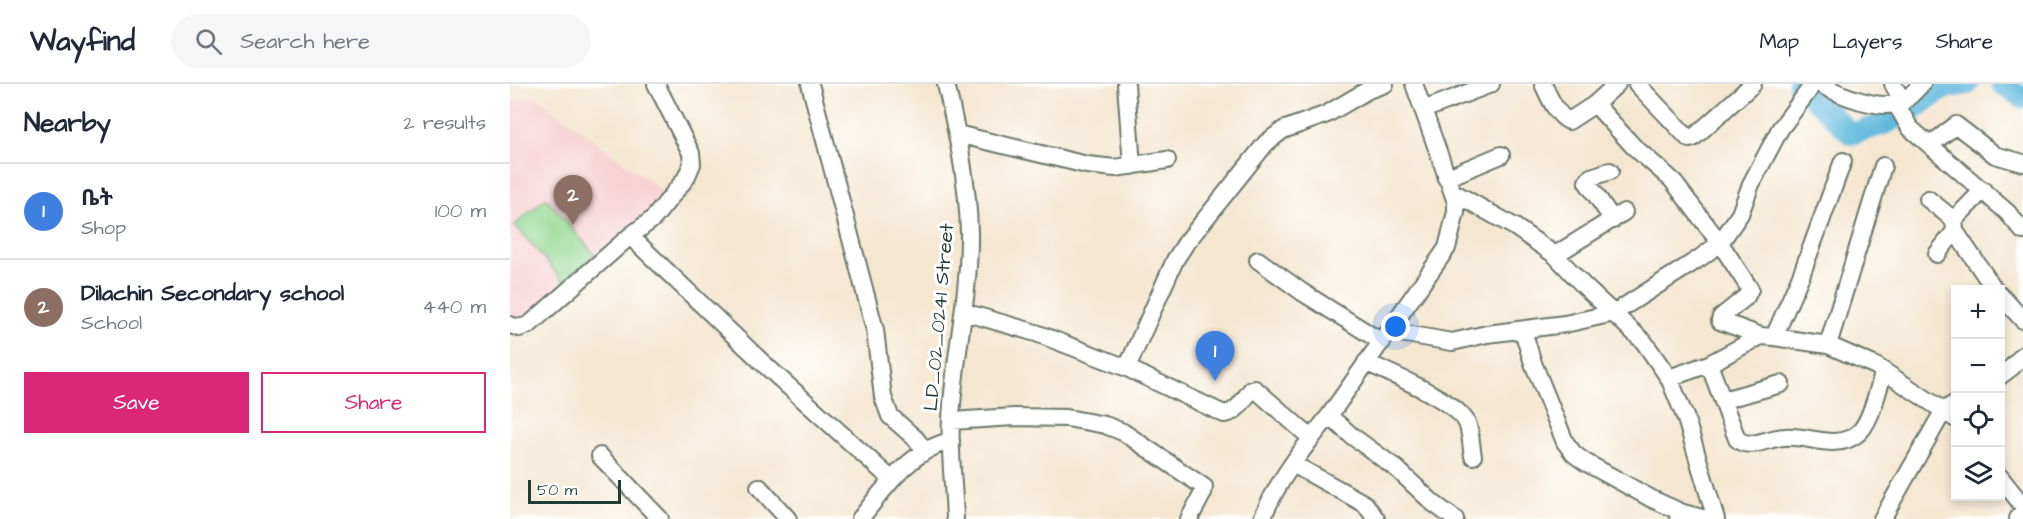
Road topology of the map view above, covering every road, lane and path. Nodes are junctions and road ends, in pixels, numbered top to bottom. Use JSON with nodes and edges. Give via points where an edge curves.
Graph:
{"nodes":[{"id":1,"x":656,"y":84,"type":"edge"},
{"id":2,"x":810,"y":84,"type":"edge"},
{"id":3,"x":946,"y":84,"type":"edge"},
{"id":4,"x":1126,"y":84,"type":"edge"},
{"id":5,"x":1385,"y":84,"type":"edge"},
{"id":6,"x":1414,"y":84,"type":"edge"},
{"id":7,"x":1491,"y":84,"type":"edge"},
{"id":8,"x":1543,"y":84,"type":"edge"},
{"id":9,"x":1617,"y":84,"type":"edge"},
{"id":10,"x":1637,"y":84,"type":"edge"},
{"id":11,"x":1893,"y":84,"type":"edge"},
{"id":12,"x":1921,"y":84,"type":"edge"},
{"id":13,"x":1751,"y":85,"type":"edge"},
{"id":14,"x":1811,"y":89,"type":"edge"},
{"id":15,"x":1595,"y":104,"type":"junction"},
{"id":16,"x":1899,"y":105,"type":"junction"},
{"id":17,"x":1423,"y":110,"type":"junction"},
{"id":18,"x":957,"y":134,"type":"junction"},
{"id":19,"x":1929,"y":145,"type":"junction"},
{"id":20,"x":1501,"y":155,"type":"dead end"},
{"id":21,"x":1167,"y":160,"type":"dead end"},
{"id":22,"x":1843,"y":161,"type":"dead end"},
{"id":23,"x":2023,"y":163,"type":"edge"},
{"id":24,"x":1132,"y":166,"type":"junction"},
{"id":25,"x":1883,"y":166,"type":"dead end"},
{"id":26,"x":1610,"y":171,"type":"dead end"},
{"id":27,"x":1450,"y":185,"type":"junction"},
{"id":28,"x":1983,"y":190,"type":"junction"},
{"id":29,"x":1928,"y":199,"type":"dead end"},
{"id":30,"x":1955,"y":226,"type":"junction"},
{"id":31,"x":2023,"y":231,"type":"edge"},
{"id":32,"x":630,"y":236,"type":"junction"},
{"id":33,"x":1720,"y":243,"type":"junction"},
{"id":34,"x":1937,"y":254,"type":"dead end"},
{"id":35,"x":1555,"y":255,"type":"junction"},
{"id":36,"x":1258,"y":260,"type":"dead end"},
{"id":37,"x":1992,"y":285,"type":"edge"},
{"id":38,"x":2005,"y":300,"type":"edge"},
{"id":39,"x":964,"y":312,"type":"junction"},
{"id":40,"x":1614,"y":313,"type":"junction"},
{"id":41,"x":2023,"y":320,"type":"edge"},
{"id":42,"x":510,"y":325,"type":"edge"},
{"id":43,"x":1523,"y":331,"type":"junction"},
{"id":44,"x":1385,"y":336,"type":"junction"},
{"id":45,"x":1767,"y":337,"type":"junction"},
{"id":46,"x":1828,"y":345,"type":"junction"},
{"id":47,"x":2023,"y":355,"type":"edge"},
{"id":48,"x":1366,"y":362,"type":"junction"},
{"id":49,"x":1709,"y":364,"type":"junction"},
{"id":50,"x":1127,"y":368,"type":"junction"},
{"id":51,"x":1884,"y":371,"type":"junction"},
{"id":52,"x":2005,"y":373,"type":"edge"},
{"id":53,"x":1669,"y":378,"type":"junction"},
{"id":54,"x":1781,"y":384,"type":"dead end"},
{"id":55,"x":1723,"y":400,"type":"junction"},
{"id":56,"x":1951,"y":410,"type":"edge"},
{"id":57,"x":1951,"y":413,"type":"edge"},
{"id":58,"x":1329,"y":416,"type":"junction"},
{"id":59,"x":951,"y":421,"type":"junction"},
{"id":60,"x":1311,"y":438,"type":"junction"},
{"id":61,"x":951,"y":441,"type":"junction"},
{"id":62,"x":925,"y":451,"type":"junction"},
{"id":63,"x":600,"y":456,"type":"dead end"},
{"id":64,"x":1473,"y":456,"type":"dead end"},
{"id":65,"x":1293,"y":464,"type":"junction"},
{"id":66,"x":891,"y":480,"type":"junction"},
{"id":67,"x":2005,"y":482,"type":"edge"},
{"id":68,"x":759,"y":487,"type":"dead end"},
{"id":69,"x":2023,"y":506,"type":"edge"},
{"id":70,"x":1268,"y":516,"type":"edge"},
{"id":71,"x":1681,"y":516,"type":"edge"},
{"id":72,"x":2023,"y":516,"type":"edge"},
{"id":73,"x":660,"y":519,"type":"edge"},
{"id":74,"x":788,"y":519,"type":"edge"},
{"id":75,"x":860,"y":519,"type":"edge"},
{"id":76,"x":955,"y":519,"type":"edge"},
{"id":77,"x":1189,"y":519,"type":"edge"},
{"id":78,"x":1376,"y":519,"type":"edge"},
{"id":79,"x":1455,"y":519,"type":"edge"},
{"id":80,"x":1706,"y":519,"type":"edge"},
{"id":81,"x":1716,"y":519,"type":"edge"},
{"id":82,"x":1882,"y":519,"type":"edge"},
{"id":83,"x":2020,"y":519,"type":"edge"}],
"edges":[{"from":1,"to":32,"type":"street","via":[[691,153],[692,164],[686,178],[653,219]]},
{"from":2,"to":62,"type":"street","via":[[875,330],[883,397],[890,416]]},
{"from":3,"to":18,"type":"street","name":"LD_02_0241 Street"},
{"from":4,"to":24,"type":"street"},
{"from":5,"to":50,"type":"street","via":[[1327,114],[1282,130],[1266,143],[1175,260]]},
{"from":6,"to":17,"type":"street"},
{"from":7,"to":17,"type":"street"},
{"from":8,"to":15,"type":"street","via":[[1569,121]]},
{"from":9,"to":15,"type":"street"},
{"from":10,"to":13,"type":"street","via":[[1689,139]]},
{"from":11,"to":16,"type":"street"},
{"from":12,"to":16,"type":"street"},
{"from":14,"to":16,"type":"street"},
{"from":14,"to":33,"type":"street","via":[[1780,129],[1740,214]]},
{"from":15,"to":33,"type":"street","via":[[1633,146],[1672,180]]},
{"from":16,"to":19,"type":"street","via":[[1910,128]]},
{"from":17,"to":27,"type":"street"},
{"from":18,"to":24,"type":"street","via":[[1087,165]]},
{"from":18,"to":39,"type":"street","name":"LD_02_0241 Street","via":[[965,175],[969,234]]},
{"from":19,"to":23,"type":"street","via":[[1956,125],[1995,155]]},
{"from":19,"to":28,"type":"street"},
{"from":20,"to":27,"type":"street"},
{"from":21,"to":24,"type":"street"},
{"from":22,"to":45,"type":"street","via":[[1802,273]]},
{"from":25,"to":46,"type":"street"},
{"from":26,"to":35,"type":"street","via":[[1587,182],[1619,216]]},
{"from":27,"to":35,"type":"street"},
{"from":27,"to":44,"type":"street","via":[[1456,212],[1447,248]]},
{"from":28,"to":30,"type":"street"},
{"from":28,"to":31,"type":"street"},
{"from":29,"to":30,"type":"street"},
{"from":30,"to":34,"type":"street"},
{"from":30,"to":37,"type":"street"},
{"from":32,"to":42,"type":"street","via":[[529,325]]},
{"from":32,"to":66,"type":"street"},
{"from":33,"to":40,"type":"street"},
{"from":33,"to":45,"type":"street","via":[[1749,289],[1746,297],[1720,321]]},
{"from":35,"to":40,"type":"street"},
{"from":36,"to":44,"type":"street","via":[[1302,292]]},
{"from":38,"to":41,"type":"street"},
{"from":39,"to":50,"type":"street","via":[[1036,333]]},
{"from":39,"to":59,"type":"street","name":"LD_02_0241 Street"},
{"from":40,"to":43,"type":"street"},
{"from":40,"to":53,"type":"street","via":[[1644,342]]},
{"from":43,"to":44,"type":"street","via":[[1452,342]]},
{"from":43,"to":71,"type":"street","via":[[1565,442],[1574,454]]},
{"from":44,"to":48,"type":"street"},
{"from":45,"to":46,"type":"street"},
{"from":45,"to":49,"type":"street"},
{"from":46,"to":51,"type":"street"},
{"from":47,"to":52,"type":"street"},
{"from":48,"to":58,"type":"street"},
{"from":48,"to":64,"type":"street","via":[[1461,413],[1468,425]]},
{"from":49,"to":53,"type":"street"},
{"from":49,"to":55,"type":"street"},
{"from":50,"to":60,"type":"street","via":[[1224,414],[1236,410],[1255,389]]},
{"from":51,"to":55,"type":"street","via":[[1865,425],[1846,440],[1831,443],[1799,436],[1741,443]]},
{"from":51,"to":56,"type":"street"},
{"from":53,"to":81,"type":"street","via":[[1686,419]]},
{"from":54,"to":55,"type":"street"},
{"from":57,"to":82,"type":"street"},
{"from":58,"to":60,"type":"street"},
{"from":58,"to":79,"type":"street"},
{"from":59,"to":61,"type":"street","name":"LD_02_0241 Street"},
{"from":59,"to":77,"type":"street","via":[[1067,418],[1106,425],[1123,432],[1204,486]]},
{"from":60,"to":65,"type":"street"},
{"from":61,"to":62,"type":"street"},
{"from":61,"to":76,"type":"street","name":"LD_02_0241 Street"},
{"from":62,"to":66,"type":"street"},
{"from":63,"to":73,"type":"street"},
{"from":65,"to":70,"type":"street"},
{"from":65,"to":78,"type":"street","via":[[1365,504]]},
{"from":66,"to":75,"type":"street"},
{"from":67,"to":69,"type":"street"},
{"from":68,"to":74,"type":"street"},
{"from":71,"to":80,"type":"street"},
{"from":72,"to":83,"type":"main road"}]}
